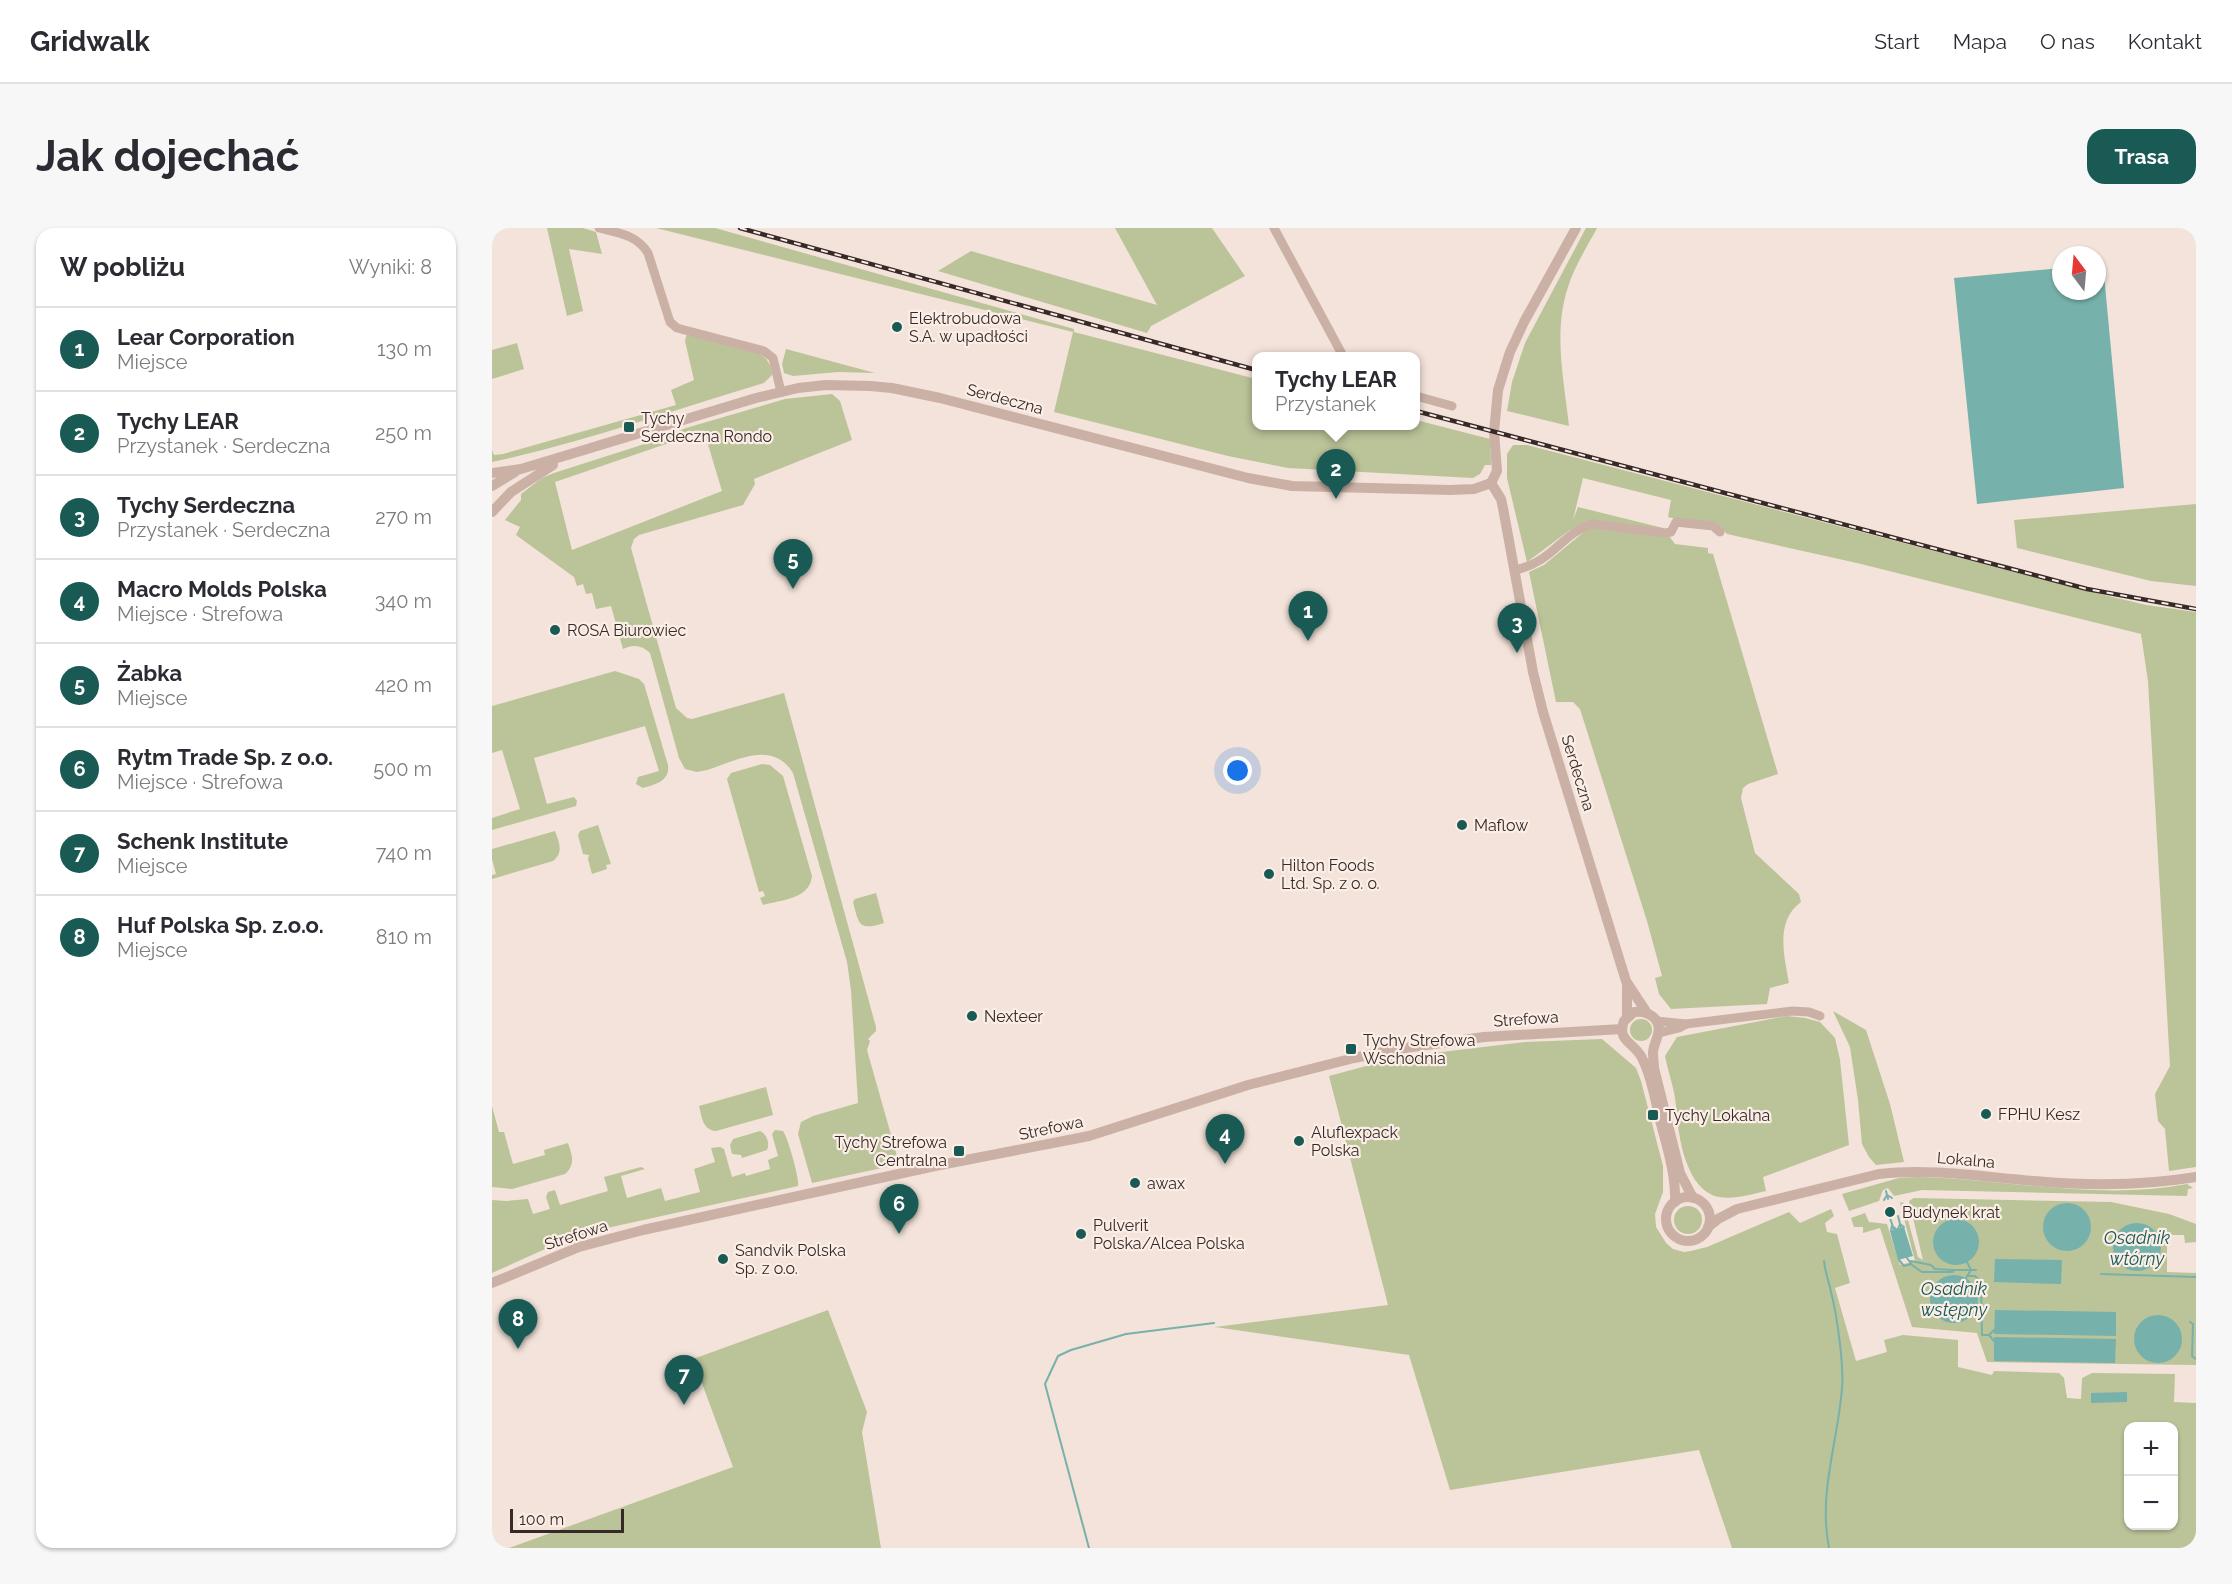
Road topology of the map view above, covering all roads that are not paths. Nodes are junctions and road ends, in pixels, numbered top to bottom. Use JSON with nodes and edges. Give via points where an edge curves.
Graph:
{"nodes":[{"id":1,"x":599,"y":228,"type":"edge"},
{"id":2,"x":1274,"y":228,"type":"edge"},
{"id":3,"x":1575,"y":228,"type":"edge"},
{"id":4,"x":1340,"y":352,"type":"edge"},
{"id":5,"x":781,"y":392,"type":"junction"},
{"id":6,"x":1420,"y":397,"type":"edge"},
{"id":7,"x":1452,"y":406,"type":"dead end"},
{"id":8,"x":580,"y":451,"type":"junction"},
{"id":9,"x":521,"y":470,"type":"junction"},
{"id":10,"x":492,"y":473,"type":"edge"},
{"id":11,"x":1491,"y":483,"type":"junction"},
{"id":12,"x":492,"y":486,"type":"edge"},
{"id":13,"x":492,"y":513,"type":"edge"},
{"id":14,"x":1720,"y":532,"type":"dead end"},
{"id":15,"x":1515,"y":570,"type":"junction"},
{"id":16,"x":1626,"y":981,"type":"junction"},
{"id":17,"x":1647,"y":1012,"type":"junction"},
{"id":18,"x":1820,"y":1016,"type":"dead end"},
{"id":19,"x":1627,"y":1017,"type":"junction"},
{"id":20,"x":1656,"y":1021,"type":"junction"},
{"id":21,"x":1686,"y":1024,"type":"junction"},
{"id":22,"x":1622,"y":1029,"type":"junction"},
{"id":23,"x":1657,"y":1037,"type":"junction"},
{"id":24,"x":1636,"y":1048,"type":"junction"},
{"id":25,"x":2196,"y":1177,"type":"edge"},
{"id":26,"x":1693,"y":1198,"type":"junction"},
{"id":27,"x":1675,"y":1202,"type":"junction"},
{"id":28,"x":1705,"y":1206,"type":"junction"},
{"id":29,"x":1737,"y":1209,"type":"junction"},
{"id":30,"x":1708,"y":1227,"type":"junction"},
{"id":31,"x":492,"y":1283,"type":"edge"}],
"edges":[{"from":1,"to":5,"type":"street","via":[[642,244],[670,322],[677,328],[764,351],[773,358]]},
{"from":2,"to":4,"type":"street"},
{"from":3,"to":11,"type":"street","via":[[1510,352],[1498,390],[1494,432],[1497,471]]},
{"from":5,"to":8,"type":"street","name":"Serdeczna"},
{"from":5,"to":11,"type":"street","name":"Serdeczna","via":[[826,385],[901,389],[1292,486],[1450,490],[1474,489]]},
{"from":6,"to":7,"type":"street"},
{"from":8,"to":9,"type":"street"},
{"from":8,"to":13,"type":"street","via":[[527,480]]},
{"from":9,"to":10,"type":"street"},
{"from":9,"to":12,"type":"street"},
{"from":11,"to":15,"type":"street","name":"Serdeczna","via":[[1501,499]]},
{"from":14,"to":15,"type":"street","via":[[1713,526],[1676,522],[1671,532],[1665,533],[1592,524],[1581,528],[1531,567]]},
{"from":15,"to":16,"type":"street","name":"Serdeczna","via":[[1543,712]]},
{"from":16,"to":17,"type":"street","name":"Serdeczna"},
{"from":16,"to":19,"type":"street","name":"Serdeczna"},
{"from":17,"to":19,"type":"street","via":[[1634,1012]]},
{"from":17,"to":20,"type":"street"},
{"from":18,"to":21,"type":"street","via":[[1792,1011]]},
{"from":19,"to":22,"type":"street"},
{"from":20,"to":21,"type":"street"},
{"from":20,"to":23,"type":"street"},
{"from":21,"to":23,"type":"street"},
{"from":22,"to":24,"type":"street","via":[[1624,1039]]},
{"from":22,"to":31,"type":"street","name":"Strefowa","via":[[1484,1037],[1347,1059],[1248,1085],[1089,1136],[643,1230],[579,1247]]},
{"from":23,"to":24,"type":"street","via":[[1646,1048]]},
{"from":23,"to":26,"type":"street","via":[[1654,1068],[1680,1173]]},
{"from":24,"to":27,"type":"street","via":[[1653,1088],[1672,1170]]},
{"from":25,"to":29,"type":"street","name":"Lokalna","via":[[2147,1184],[2087,1185],[1931,1172],[1879,1174]]},
{"from":26,"to":27,"type":"street"},
{"from":26,"to":28,"type":"street"},
{"from":27,"to":30,"type":"street","via":[[1666,1218],[1673,1234],[1683,1240],[1696,1239]]},
{"from":28,"to":29,"type":"street","name":"Lokalna"},
{"from":28,"to":30,"type":"street"},
{"from":29,"to":30,"type":"street","name":"Lokalna"}]}
